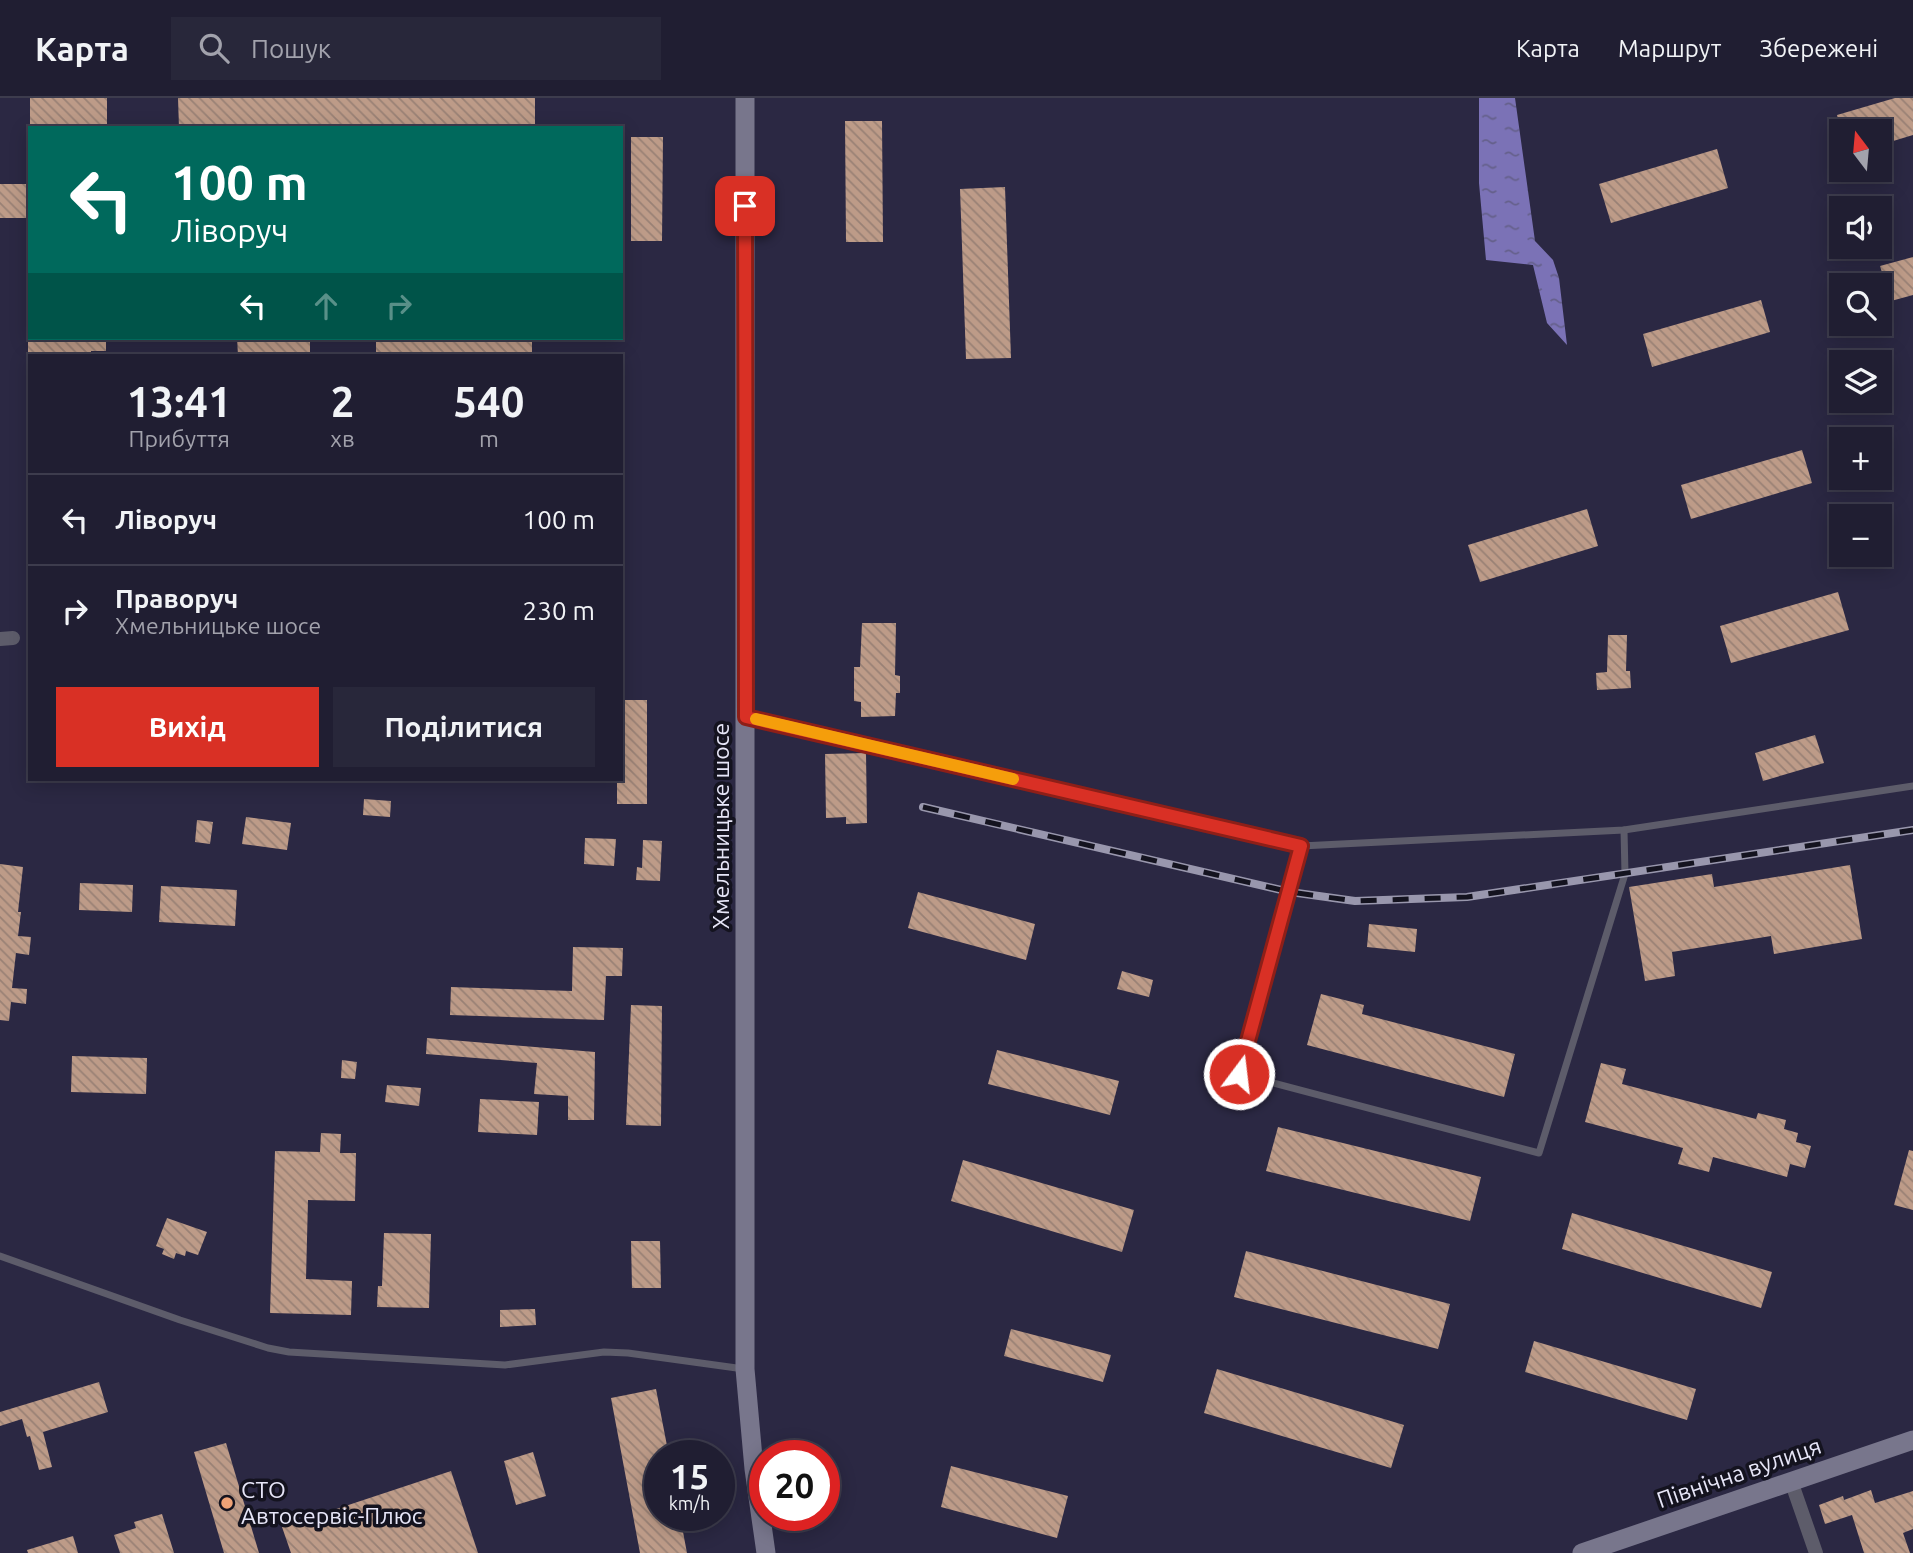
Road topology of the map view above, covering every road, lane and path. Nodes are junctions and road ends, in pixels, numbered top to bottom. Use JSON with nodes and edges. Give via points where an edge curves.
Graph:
{"nodes":[{"id":1,"x":745,"y":98,"type":"edge"},
{"id":2,"x":746,"y":717,"type":"junction"},
{"id":3,"x":1913,"y":786,"type":"edge"},
{"id":4,"x":1624,"y":830,"type":"junction"},
{"id":5,"x":1301,"y":846,"type":"junction"},
{"id":6,"x":0,"y":1256,"type":"edge"},
{"id":7,"x":745,"y":1369,"type":"junction"},
{"id":8,"x":1913,"y":1440,"type":"edge"},
{"id":9,"x":1791,"y":1481,"type":"junction"},
{"id":10,"x":766,"y":1553,"type":"edge"},
{"id":11,"x":1582,"y":1553,"type":"edge"},
{"id":12,"x":1816,"y":1553,"type":"edge"}],
"edges":[{"from":1,"to":2,"type":"street","name":"Хмельницьке шосе"},
{"from":2,"to":5,"type":"lane"},
{"from":2,"to":7,"type":"street","name":"Хмельницьке шосе"},
{"from":3,"to":4,"type":"lane"},
{"from":4,"to":5,"type":"lane"},
{"from":4,"to":5,"type":"lane","via":[[1625,874],[1539,1153],[1239,1074]]},
{"from":6,"to":7,"type":"lane","via":[[180,1320],[289,1352],[505,1365],[604,1352]]},
{"from":7,"to":10,"type":"street","name":"Хмельницьке шосе"},
{"from":8,"to":9,"type":"street","name":"Північна вулиця"},
{"from":9,"to":11,"type":"street","name":"Північна вулиця"},
{"from":9,"to":12,"type":"street"}]}
